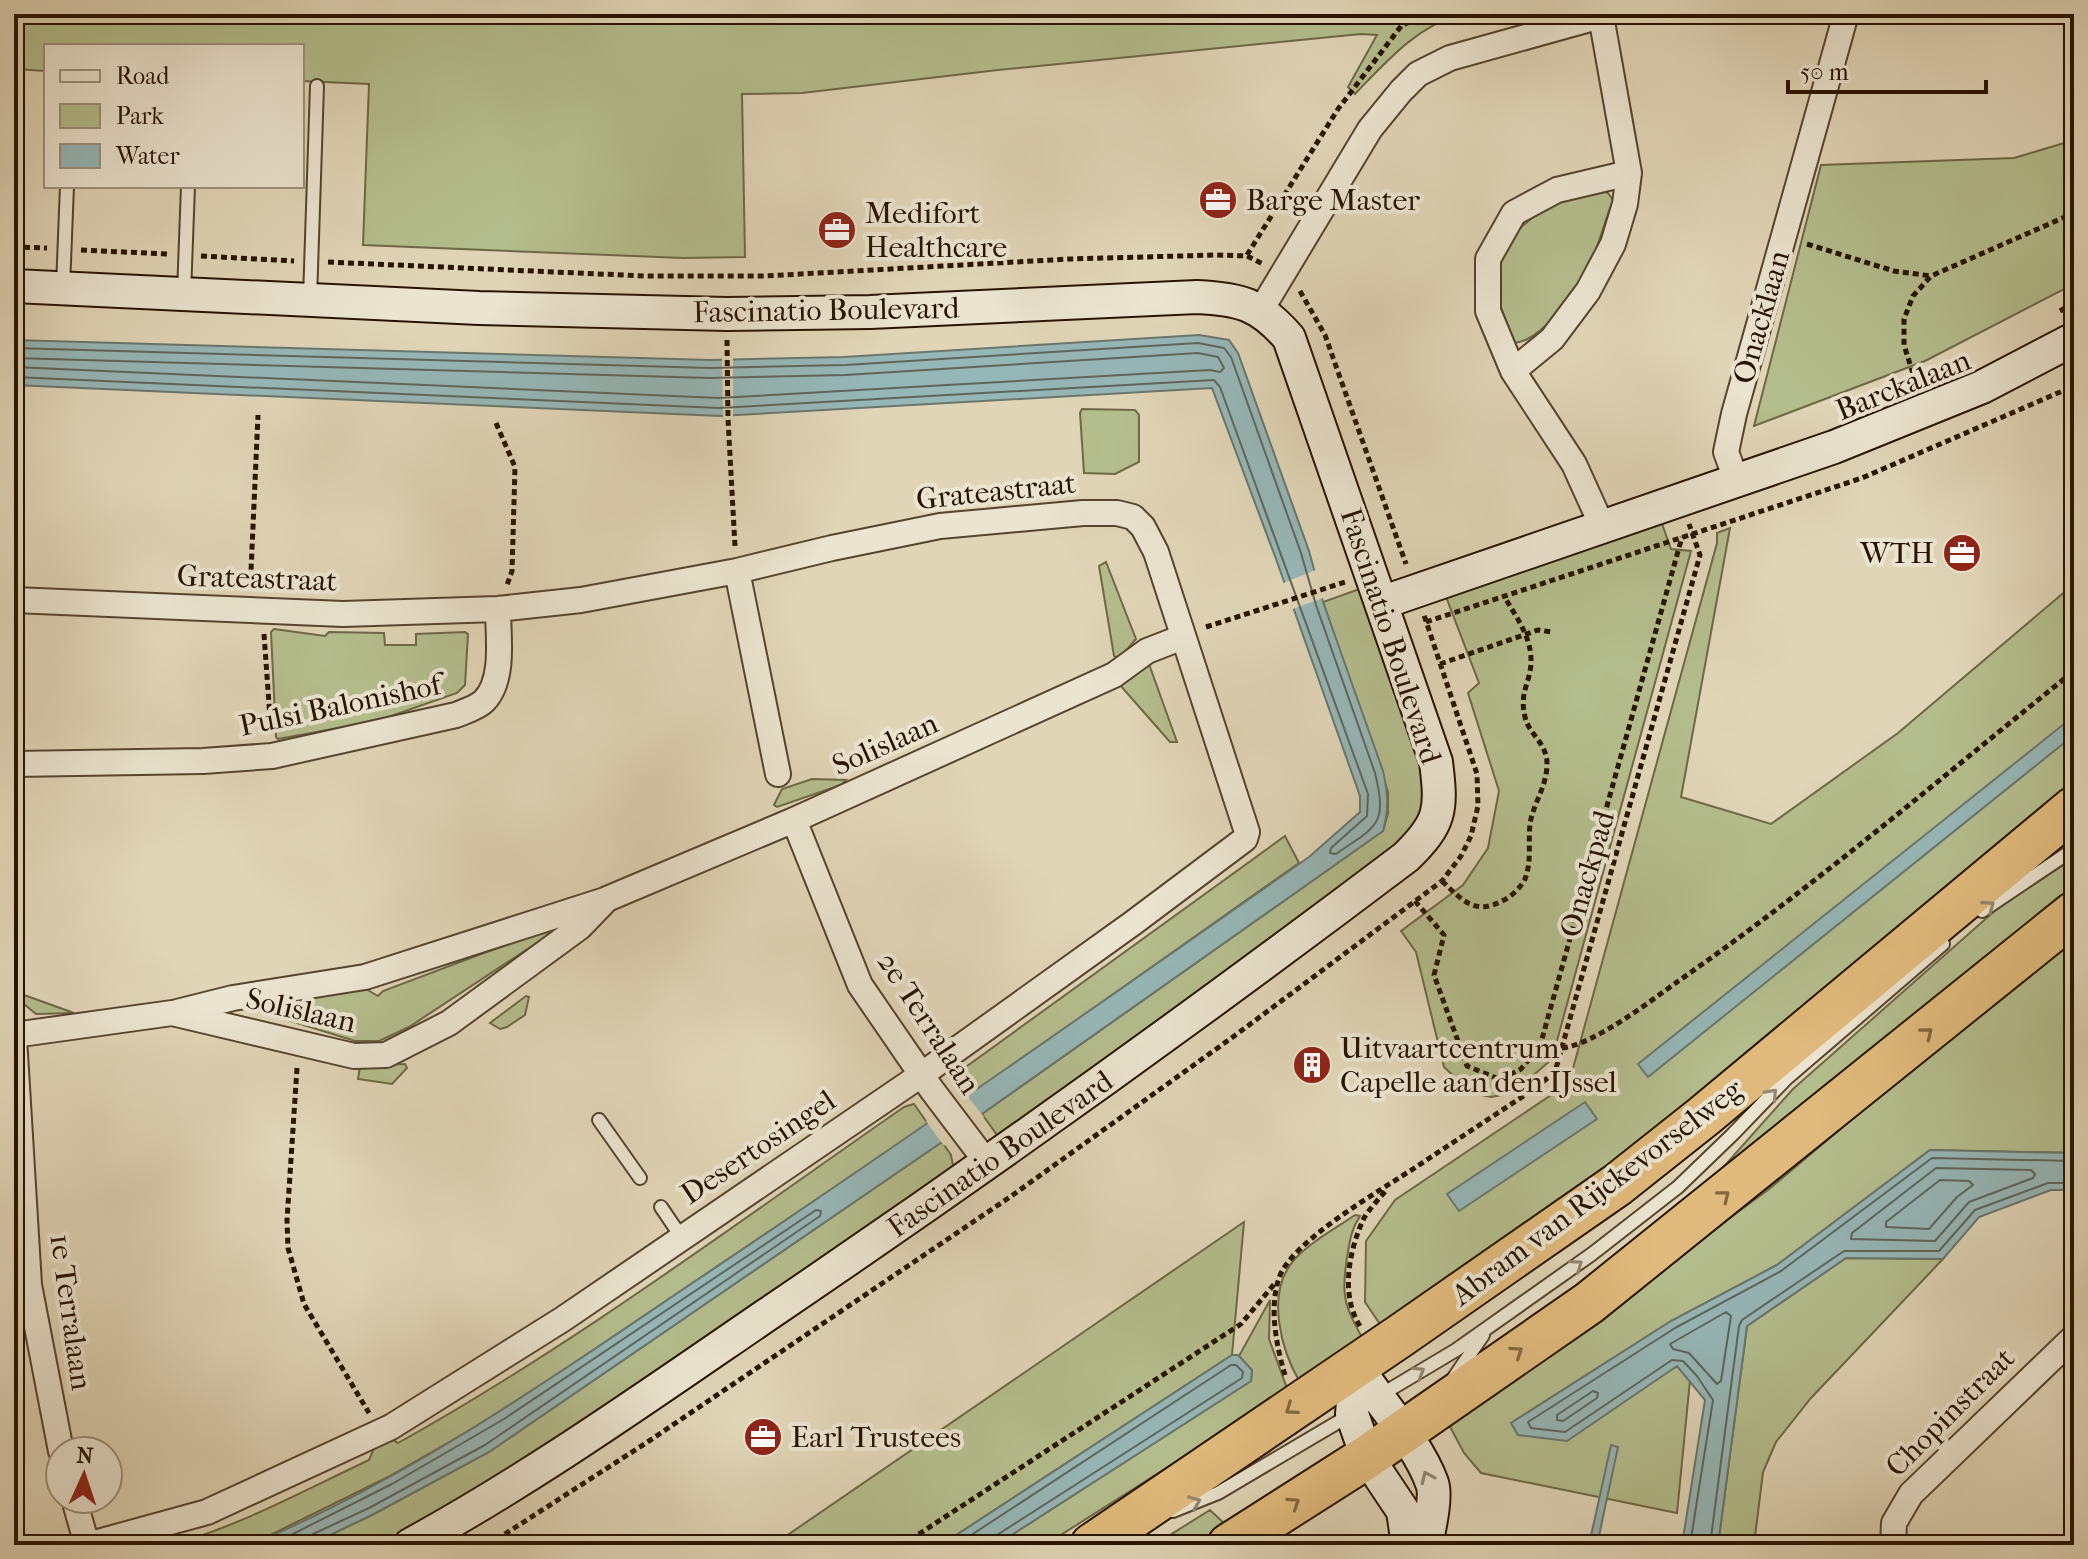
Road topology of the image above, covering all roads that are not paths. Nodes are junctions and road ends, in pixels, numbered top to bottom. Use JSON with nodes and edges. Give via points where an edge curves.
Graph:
{"nodes":[{"id":1,"x":1846,"y":14,"type":"edge"},
{"id":2,"x":1604,"y":15,"type":"edge"},
{"id":3,"x":317,"y":86,"type":"dead end"},
{"id":4,"x":1629,"y":173,"type":"junction"},
{"id":5,"x":67,"y":188,"type":"edge"},
{"id":6,"x":188,"y":188,"type":"edge"},
{"id":7,"x":14,"y":286,"type":"edge"},
{"id":8,"x":63,"y":289,"type":"junction"},
{"id":9,"x":184,"y":294,"type":"junction"},
{"id":10,"x":310,"y":300,"type":"junction"},
{"id":11,"x":1261,"y":310,"type":"junction"},
{"id":12,"x":2074,"y":339,"type":"edge"},
{"id":13,"x":1513,"y":371,"type":"junction"},
{"id":14,"x":1737,"y":482,"type":"junction"},
{"id":15,"x":1603,"y":528,"type":"junction"},
{"id":16,"x":737,"y":571,"type":"junction"},
{"id":17,"x":14,"y":600,"type":"edge"},
{"id":18,"x":1381,"y":603,"type":"junction"},
{"id":19,"x":498,"y":609,"type":"junction"},
{"id":20,"x":1183,"y":637,"type":"junction"},
{"id":21,"x":14,"y":764,"type":"edge"},
{"id":22,"x":778,"y":774,"type":"dead end"},
{"id":23,"x":2074,"y":808,"type":"edge"},
{"id":24,"x":794,"y":820,"type":"junction"},
{"id":25,"x":2074,"y":849,"type":"edge"},
{"id":26,"x":607,"y":899,"type":"junction"},
{"id":27,"x":2074,"y":913,"type":"edge"},
{"id":28,"x":1974,"y":917,"type":"dead end"},
{"id":29,"x":1952,"y":937,"type":"dead end"},
{"id":30,"x":172,"y":1013,"type":"junction"},
{"id":31,"x":14,"y":1036,"type":"edge"},
{"id":32,"x":927,"y":1082,"type":"junction"},
{"id":33,"x":599,"y":1120,"type":"dead end"},
{"id":34,"x":979,"y":1153,"type":"junction"},
{"id":35,"x":640,"y":1178,"type":"dead end"},
{"id":36,"x":661,"y":1207,"type":"dead end"},
{"id":37,"x":682,"y":1238,"type":"junction"},
{"id":38,"x":22,"y":1286,"type":"edge"},
{"id":39,"x":1490,"y":1326,"type":"junction"},
{"id":40,"x":2074,"y":1337,"type":"edge"},
{"id":41,"x":1361,"y":1393,"type":"junction"},
{"id":42,"x":1416,"y":1422,"type":"junction"},
{"id":43,"x":57,"y":1435,"type":"edge"},
{"id":44,"x":1367,"y":1457,"type":"junction"},
{"id":45,"x":79,"y":1515,"type":"edge"},
{"id":46,"x":1164,"y":1515,"type":"dead end"},
{"id":47,"x":1151,"y":1520,"type":"dead end"},
{"id":48,"x":1094,"y":1544,"type":"edge"},
{"id":49,"x":87,"y":1545,"type":"edge"},
{"id":50,"x":410,"y":1545,"type":"edge"},
{"id":51,"x":1229,"y":1545,"type":"edge"},
{"id":52,"x":1408,"y":1545,"type":"edge"},
{"id":53,"x":1426,"y":1545,"type":"edge"},
{"id":54,"x":1893,"y":1545,"type":"edge"}],
"edges":[{"from":1,"to":14,"type":"street","name":"Onacklaan","via":[[1734,414],[1726,452]]},
{"from":2,"to":4,"type":"street"},
{"from":2,"to":11,"type":"street","via":[[1450,58],[1418,74],[1370,129]]},
{"from":3,"to":10,"type":"lane"},
{"from":4,"to":13,"type":"street","via":[[1613,244],[1588,291],[1552,339]]},
{"from":4,"to":13,"type":"street","via":[[1557,190],[1514,213],[1488,259],[1488,311]]},
{"from":5,"to":8,"type":"lane"},
{"from":6,"to":9,"type":"lane"},
{"from":7,"to":8,"type":"street","name":"Fascinatio Boulevard"},
{"from":8,"to":9,"type":"street","name":"Fascinatio Boulevard"},
{"from":9,"to":10,"type":"street","name":"Fascinatio Boulevard"},
{"from":10,"to":11,"type":"street","name":"Fascinatio Boulevard","via":[[736,314],[1197,297],[1245,302]]},
{"from":11,"to":18,"type":"street","name":"Fascinatio Boulevard","via":[[1289,338]]},
{"from":12,"to":14,"type":"street","name":"Barckalaan","via":[[1925,412]]},
{"from":13,"to":15,"type":"street","via":[[1574,464]]},
{"from":14,"to":15,"type":"street"},
{"from":15,"to":18,"type":"street"},
{"from":16,"to":19,"type":"street","name":"Grateastraat","via":[[581,600]]},
{"from":16,"to":20,"type":"street","name":"Grateastraat","via":[[940,526],[1117,513],[1133,517],[1149,537]]},
{"from":16,"to":22,"type":"street"},
{"from":17,"to":19,"type":"street","name":"Grateastraat","via":[[343,614]]},
{"from":18,"to":34,"type":"street","name":"Fascinatio Boulevard","via":[[1436,762],[1438,814],[1429,835],[1221,997]]},
{"from":19,"to":21,"type":"street","name":"Pulsi Balonishof","via":[[498,665],[490,692],[483,703],[456,715],[272,756]]},
{"from":20,"to":24,"type":"street","name":"Solislaan","via":[[1147,651],[1114,675]]},
{"from":20,"to":32,"type":"street","name":"Desertosingel","via":[[1245,823],[1245,839]]},
{"from":23,"to":41,"type":"highway","name":"Abram van Rijckevorselweg"},
{"from":24,"to":26,"type":"street","name":"Solislaan"},
{"from":24,"to":32,"type":"street","name":"2e Terralaan","via":[[860,985]]},
{"from":28,"to":25,"type":"lane","one_way":true},
{"from":26,"to":30,"type":"street","name":"Solislaan","via":[[365,977]]},
{"from":26,"to":30,"type":"street","name":"Solislaan","via":[[580,927],[449,1023],[386,1055],[354,1056]]},
{"from":42,"to":27,"type":"highway","name":"Abram van Rijckevorselweg","one_way":true,"via":[[1589,1303]]},
{"from":39,"to":29,"type":"lane","name":"Abram van Rijckevorselweg","one_way":true,"via":[[1678,1187],[1786,1079]]},
{"from":30,"to":31,"type":"street","name":"Solislaan"},
{"from":31,"to":38,"type":"street","name":"1e Terralaan"},
{"from":32,"to":34,"type":"street","name":"2e Terralaan"},
{"from":32,"to":37,"type":"street","name":"Desertosingel"},
{"from":33,"to":35,"type":"lane"},
{"from":34,"to":50,"type":"street","name":"Fascinatio Boulevard","via":[[532,1473]]},
{"from":36,"to":37,"type":"lane"},
{"from":37,"to":49,"type":"street","name":"Desertosingel","via":[[381,1432],[207,1512]]},
{"from":38,"to":43,"type":"street","name":"1e Terralaan"},
{"from":41,"to":39,"type":"lane","name":"Abram van Rijckevorselweg","one_way":true,"via":[[1456,1350]]},
{"from":39,"to":42,"type":"lane","name":"Abram van Rijckevorselweg"},
{"from":40,"to":54,"type":"street","name":"Chopinstraat","via":[[1911,1494],[1894,1523]]},
{"from":41,"to":42,"type":"street"},
{"from":41,"to":44,"type":"street"},
{"from":46,"to":41,"type":"lane","name":"Abram van Rijckevorselweg","one_way":true,"via":[[1218,1493]]},
{"from":41,"to":48,"type":"highway","name":"Abram van Rijckevorselweg","one_way":true},
{"from":42,"to":44,"type":"highway","name":"Abram van Rijckevorselweg"},
{"from":53,"to":42,"type":"street","one_way":true,"via":[[1433,1485]]},
{"from":51,"to":44,"type":"highway","name":"Abram van Rijckevorselweg","one_way":true},
{"from":44,"to":52,"type":"street","via":[[1403,1511]]},
{"from":45,"to":49,"type":"street"},
{"from":47,"to":48,"type":"lane","name":"Abram van Rijckevorselweg"}]}
